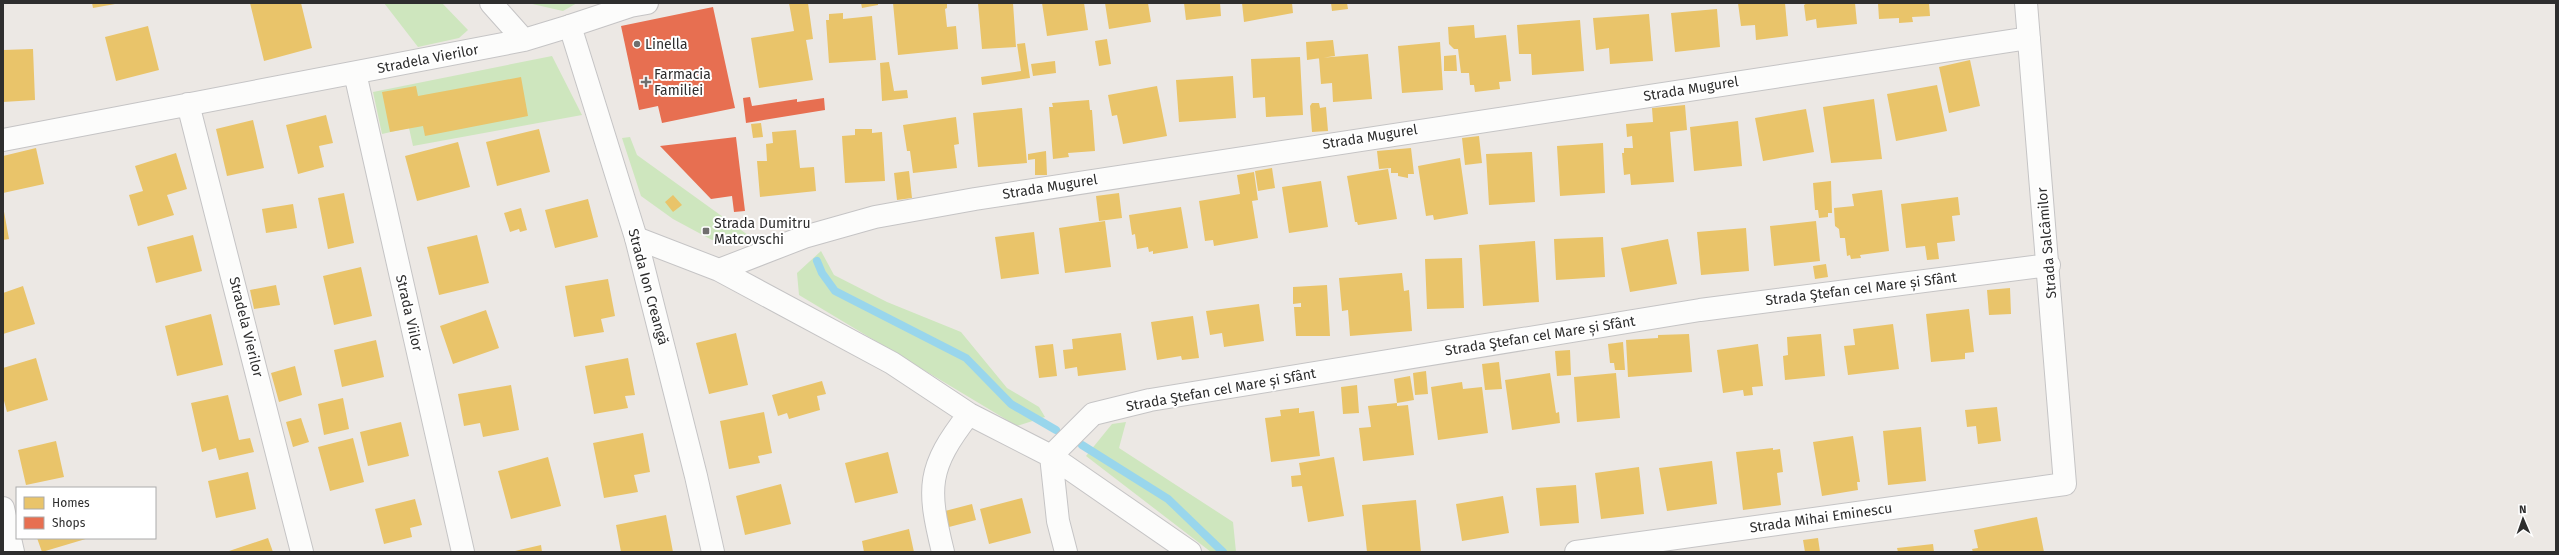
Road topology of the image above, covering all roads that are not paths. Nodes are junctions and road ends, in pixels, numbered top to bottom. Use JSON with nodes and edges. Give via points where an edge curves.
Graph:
{"nodes":[{"id":1,"x":491,"y":3,"type":"edge"},
{"id":2,"x":647,"y":3,"type":"edge"},
{"id":3,"x":2026,"y":3,"type":"edge"},
{"id":4,"x":570,"y":26,"type":"junction"},
{"id":5,"x":2029,"y":38,"type":"junction"},
{"id":6,"x":524,"y":40,"type":"junction"},
{"id":7,"x":355,"y":73,"type":"junction"},
{"id":8,"x":188,"y":104,"type":"junction"},
{"id":9,"x":3,"y":140,"type":"edge"},
{"id":10,"x":636,"y":238,"type":"junction"},
{"id":11,"x":2049,"y":265,"type":"junction"},
{"id":12,"x":719,"y":270,"type":"junction"},
{"id":13,"x":969,"y":414,"type":"junction"},
{"id":14,"x":1051,"y":456,"type":"junction"},
{"id":15,"x":2065,"y":484,"type":"joint"},
{"id":16,"x":3,"y":508,"type":"edge"},
{"id":17,"x":13,"y":552,"type":"edge"},
{"id":18,"x":302,"y":552,"type":"edge"},
{"id":19,"x":464,"y":552,"type":"edge"},
{"id":20,"x":713,"y":552,"type":"edge"},
{"id":21,"x":943,"y":552,"type":"edge"},
{"id":22,"x":1066,"y":552,"type":"edge"},
{"id":23,"x":1190,"y":552,"type":"edge"},
{"id":24,"x":1576,"y":552,"type":"edge"}],
"edges":[{"from":1,"to":6,"type":"street"},
{"from":2,"to":4,"type":"street","name":"Stradela Vierilor"},
{"from":3,"to":5,"type":"street","name":"Strada Salcâmilor"},
{"from":4,"to":6,"type":"street","name":"Stradela Vierilor"},
{"from":4,"to":10,"type":"street","name":"Strada Ion Creangă"},
{"from":5,"to":11,"type":"street","name":"Strada Salcâmilor"},
{"from":5,"to":12,"type":"street","name":"Strada Mugurel","via":[[975,199],[875,218],[812,235]]},
{"from":6,"to":7,"type":"street","name":"Stradela Vierilor"},
{"from":7,"to":8,"type":"street","name":"Stradela Vierilor"},
{"from":7,"to":19,"type":"street","name":"Strada Viilor"},
{"from":8,"to":9,"type":"street","name":"Stradela Vierilor"},
{"from":8,"to":18,"type":"street","name":"Stradela Vierilor"},
{"from":10,"to":12,"type":"street"},
{"from":10,"to":20,"type":"street","name":"Strada Ion Creangă"},
{"from":11,"to":14,"type":"street","name":"Strada Ştefan cel Mare și Sfânt","via":[[1700,310],[1150,400],[1093,414]]},
{"from":11,"to":15,"type":"street","name":"Strada Salcâmilor"},
{"from":12,"to":13,"type":"street","via":[[892,363]]},
{"from":13,"to":14,"type":"street"},
{"from":13,"to":21,"type":"street","via":[[948,441],[937,466],[932,493]]},
{"from":14,"to":22,"type":"street","via":[[1058,521]]},
{"from":14,"to":23,"type":"street"},
{"from":15,"to":24,"type":"street","name":"Strada Mihai Eminescu"},
{"from":16,"to":17,"type":"street"}]}
